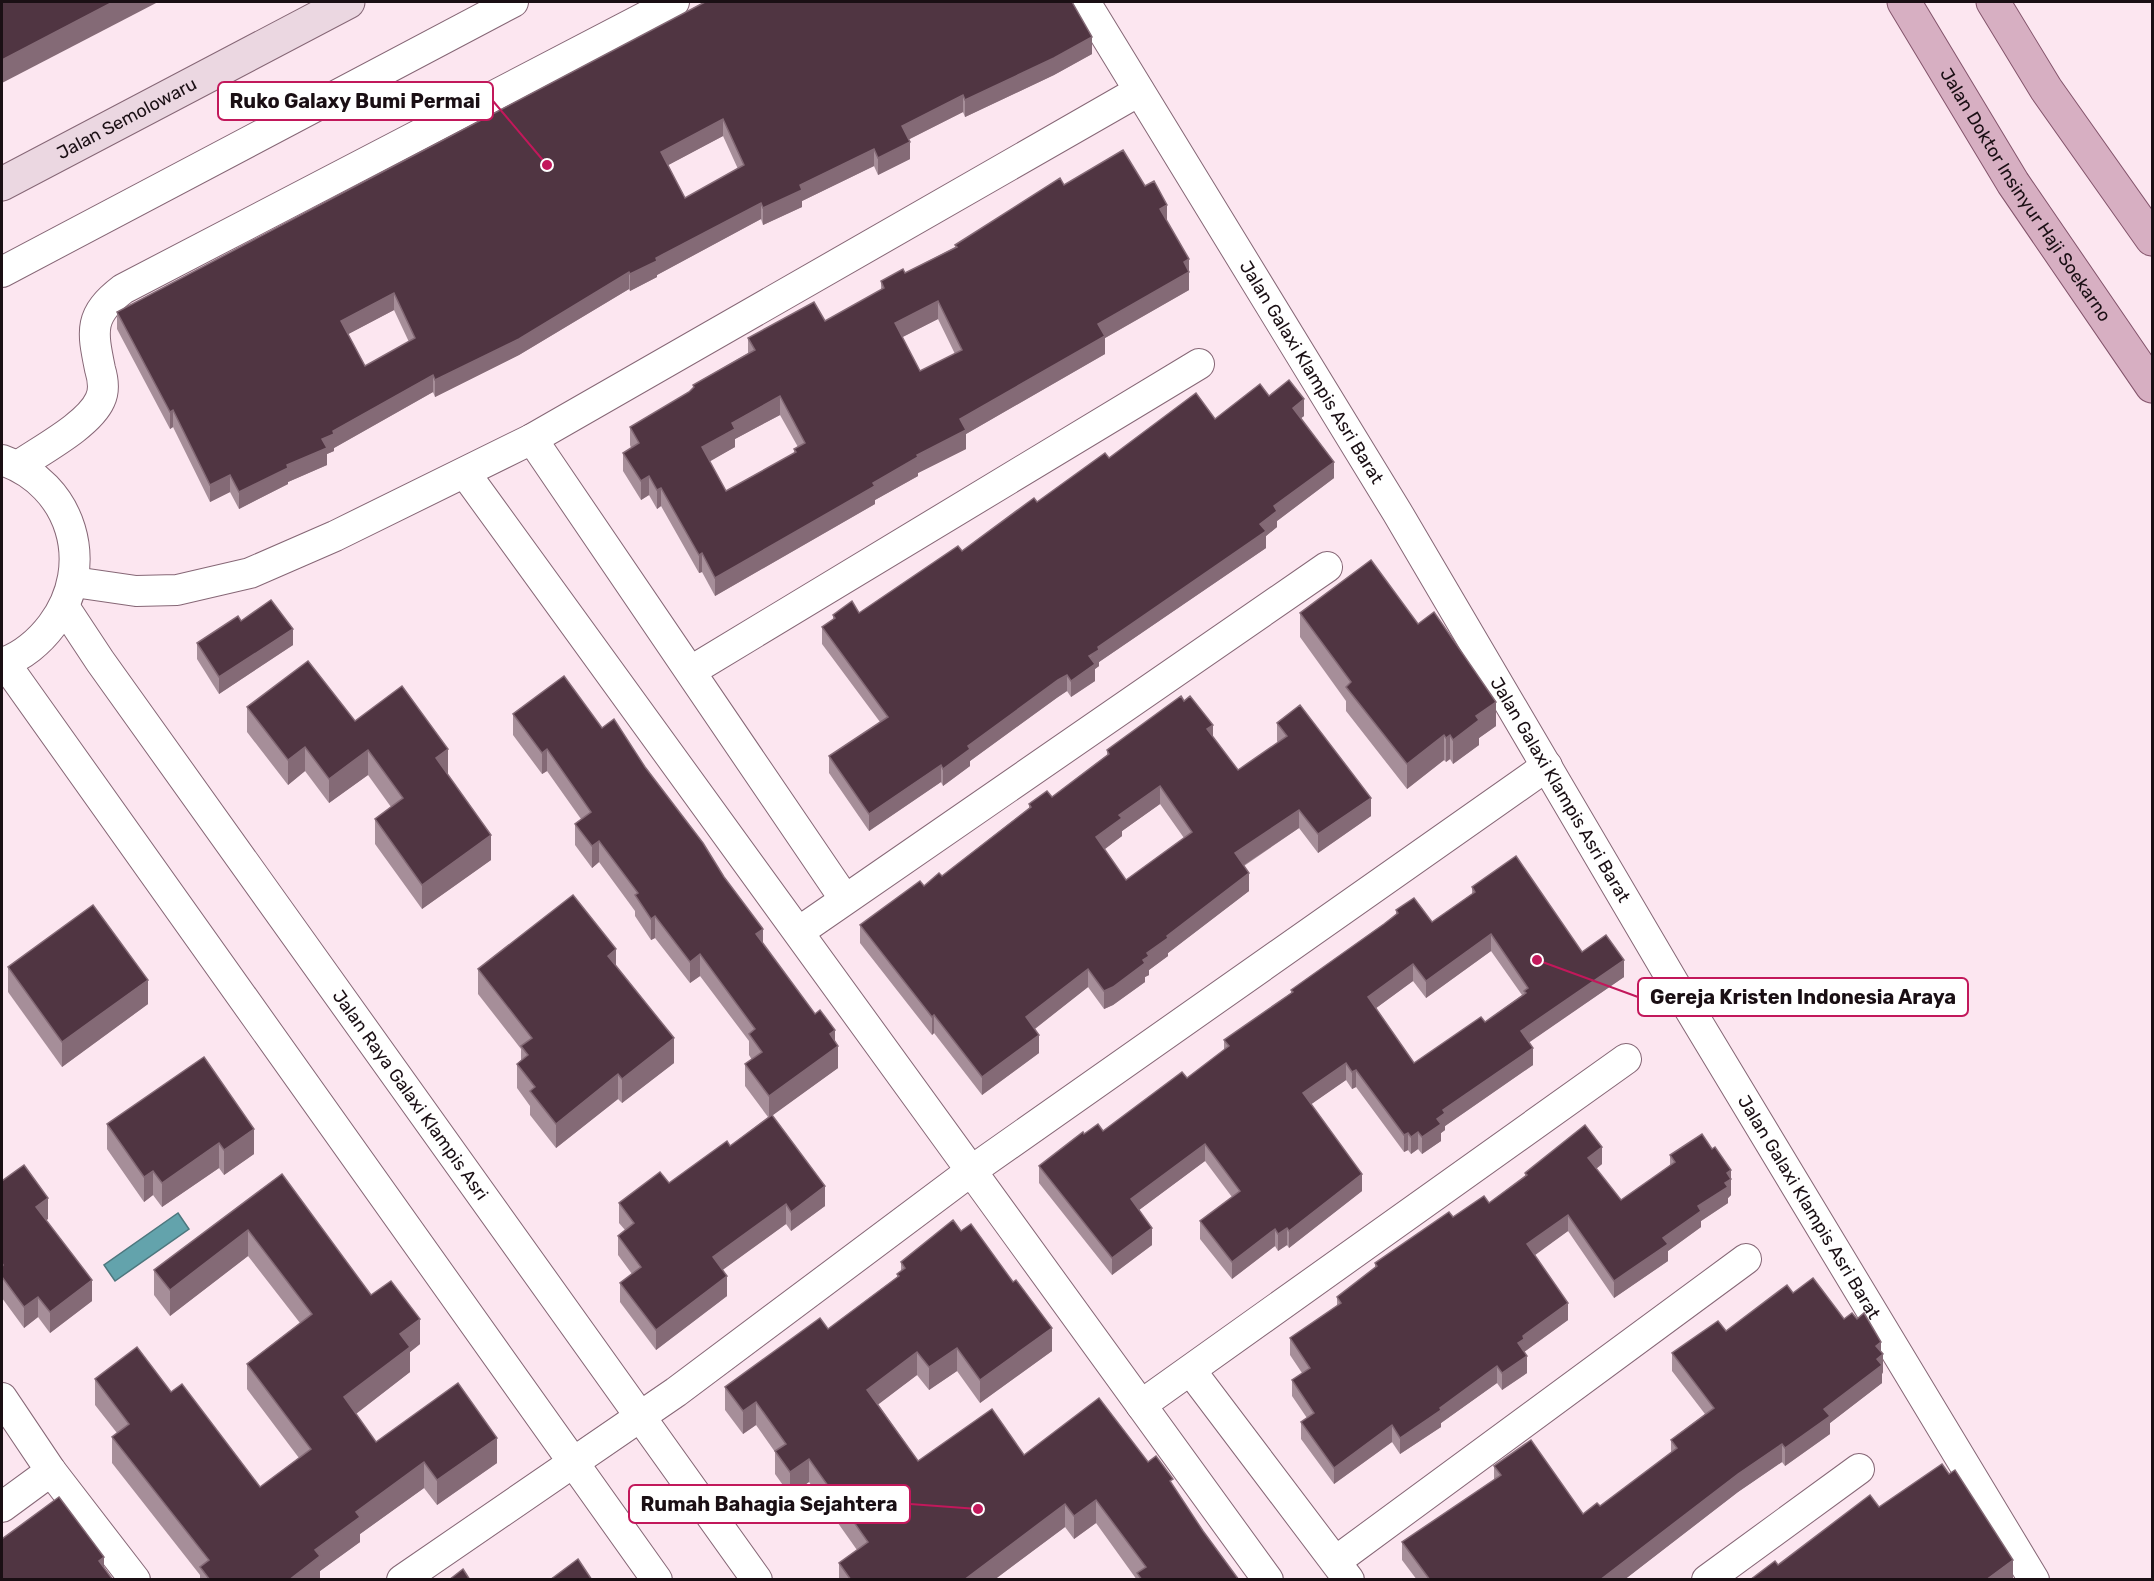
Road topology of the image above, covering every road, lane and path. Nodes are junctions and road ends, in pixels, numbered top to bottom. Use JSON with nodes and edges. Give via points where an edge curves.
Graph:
{"nodes":[{"id":1,"x":348,"y":2,"type":"edge"},
{"id":2,"x":513,"y":2,"type":"edge"},
{"id":3,"x":674,"y":2,"type":"edge"},
{"id":4,"x":1085,"y":2,"type":"edge"},
{"id":5,"x":1904,"y":2,"type":"edge"},
{"id":6,"x":1993,"y":2,"type":"edge"},
{"id":7,"x":1139,"y":91,"type":"junction"},
{"id":8,"x":2,"y":184,"type":"edge"},
{"id":9,"x":2152,"y":239,"type":"edge"},
{"id":10,"x":2,"y":272,"type":"edge"},
{"id":11,"x":1199,"y":364,"type":"dead end"},
{"id":12,"x":2152,"y":386,"type":"edge"},
{"id":13,"x":532,"y":439,"type":"junction"},
{"id":14,"x":10,"y":463,"type":"edge"},
{"id":15,"x":465,"y":473,"type":"junction"},
{"id":16,"x":1327,"y":567,"type":"dead end"},
{"id":17,"x":69,"y":595,"type":"junction"},
{"id":18,"x":3,"y":663,"type":"edge"},
{"id":19,"x":691,"y":671,"type":"junction"},
{"id":20,"x":1547,"y":766,"type":"junction"},
{"id":21,"x":844,"y":898,"type":"junction"},
{"id":22,"x":800,"y":931,"type":"junction"},
{"id":23,"x":1626,"y":1059,"type":"dead end"},
{"id":24,"x":971,"y":1171,"type":"junction"},
{"id":25,"x":1746,"y":1259,"type":"dead end"},
{"id":26,"x":1191,"y":1371,"type":"junction"},
{"id":27,"x":2,"y":1398,"type":"edge"},
{"id":28,"x":1141,"y":1405,"type":"junction"},
{"id":29,"x":639,"y":1415,"type":"junction"},
{"id":30,"x":573,"y":1460,"type":"junction"},
{"id":31,"x":1859,"y":1469,"type":"dead end"},
{"id":32,"x":51,"y":1471,"type":"junction"},
{"id":33,"x":2,"y":1507,"type":"edge"},
{"id":34,"x":1343,"y":1570,"type":"edge"},
{"id":35,"x":135,"y":1580,"type":"edge"},
{"id":36,"x":402,"y":1580,"type":"edge"},
{"id":37,"x":657,"y":1580,"type":"edge"},
{"id":38,"x":757,"y":1580,"type":"edge"},
{"id":39,"x":1268,"y":1580,"type":"edge"},
{"id":40,"x":1707,"y":1580,"type":"edge"},
{"id":41,"x":2034,"y":1580,"type":"edge"}],
"edges":[{"from":1,"to":8,"type":"main road","name":"Jalan Semolowaru"},
{"from":2,"to":10,"type":"street"},
{"from":3,"to":14,"type":"street","via":[[123,289],[101,307],[96,317],[94,330],[103,382],[100,401],[81,423]]},
{"from":4,"to":7,"type":"street","name":"Jalan Galaxi Klampis Asri Barat"},
{"from":5,"to":12,"type":"main road","name":"Jalan Doktor Insinyur Haji Soekarno","via":[[2013,183]]},
{"from":6,"to":9,"type":"main road","via":[[2046,89]]},
{"from":7,"to":13,"type":"street"},
{"from":7,"to":20,"type":"street","name":"Jalan Galaxi Klampis Asri Barat","via":[[1398,512]]},
{"from":11,"to":19,"type":"street"},
{"from":13,"to":15,"type":"street"},
{"from":13,"to":19,"type":"street"},
{"from":14,"to":17,"type":"street","via":[[41,482],[59,503],[75,555]]},
{"from":15,"to":17,"type":"street","via":[[250,573],[177,590]]},
{"from":15,"to":22,"type":"street"},
{"from":16,"to":21,"type":"street"},
{"from":17,"to":18,"type":"street","via":[[40,641]]},
{"from":17,"to":29,"type":"street","name":"Jalan Raya Galaxi Klampis Asri","via":[[107,671]]},
{"from":18,"to":30,"type":"street"},
{"from":19,"to":21,"type":"street"},
{"from":20,"to":24,"type":"street"},
{"from":20,"to":41,"type":"street","name":"Jalan Galaxi Klampis Asri Barat"},
{"from":21,"to":22,"type":"street"},
{"from":22,"to":24,"type":"street"},
{"from":23,"to":26,"type":"street"},
{"from":24,"to":28,"type":"street"},
{"from":24,"to":29,"type":"street","via":[[676,1392]]},
{"from":25,"to":34,"type":"street"},
{"from":26,"to":28,"type":"street"},
{"from":26,"to":34,"type":"street"},
{"from":27,"to":32,"type":"street"},
{"from":28,"to":39,"type":"street"},
{"from":29,"to":30,"type":"street"},
{"from":29,"to":38,"type":"street","name":"Jalan Raya Galaxi Klampis Asri"},
{"from":30,"to":36,"type":"street"},
{"from":30,"to":37,"type":"street"},
{"from":31,"to":40,"type":"street"},
{"from":32,"to":33,"type":"street"},
{"from":32,"to":35,"type":"street"}]}
